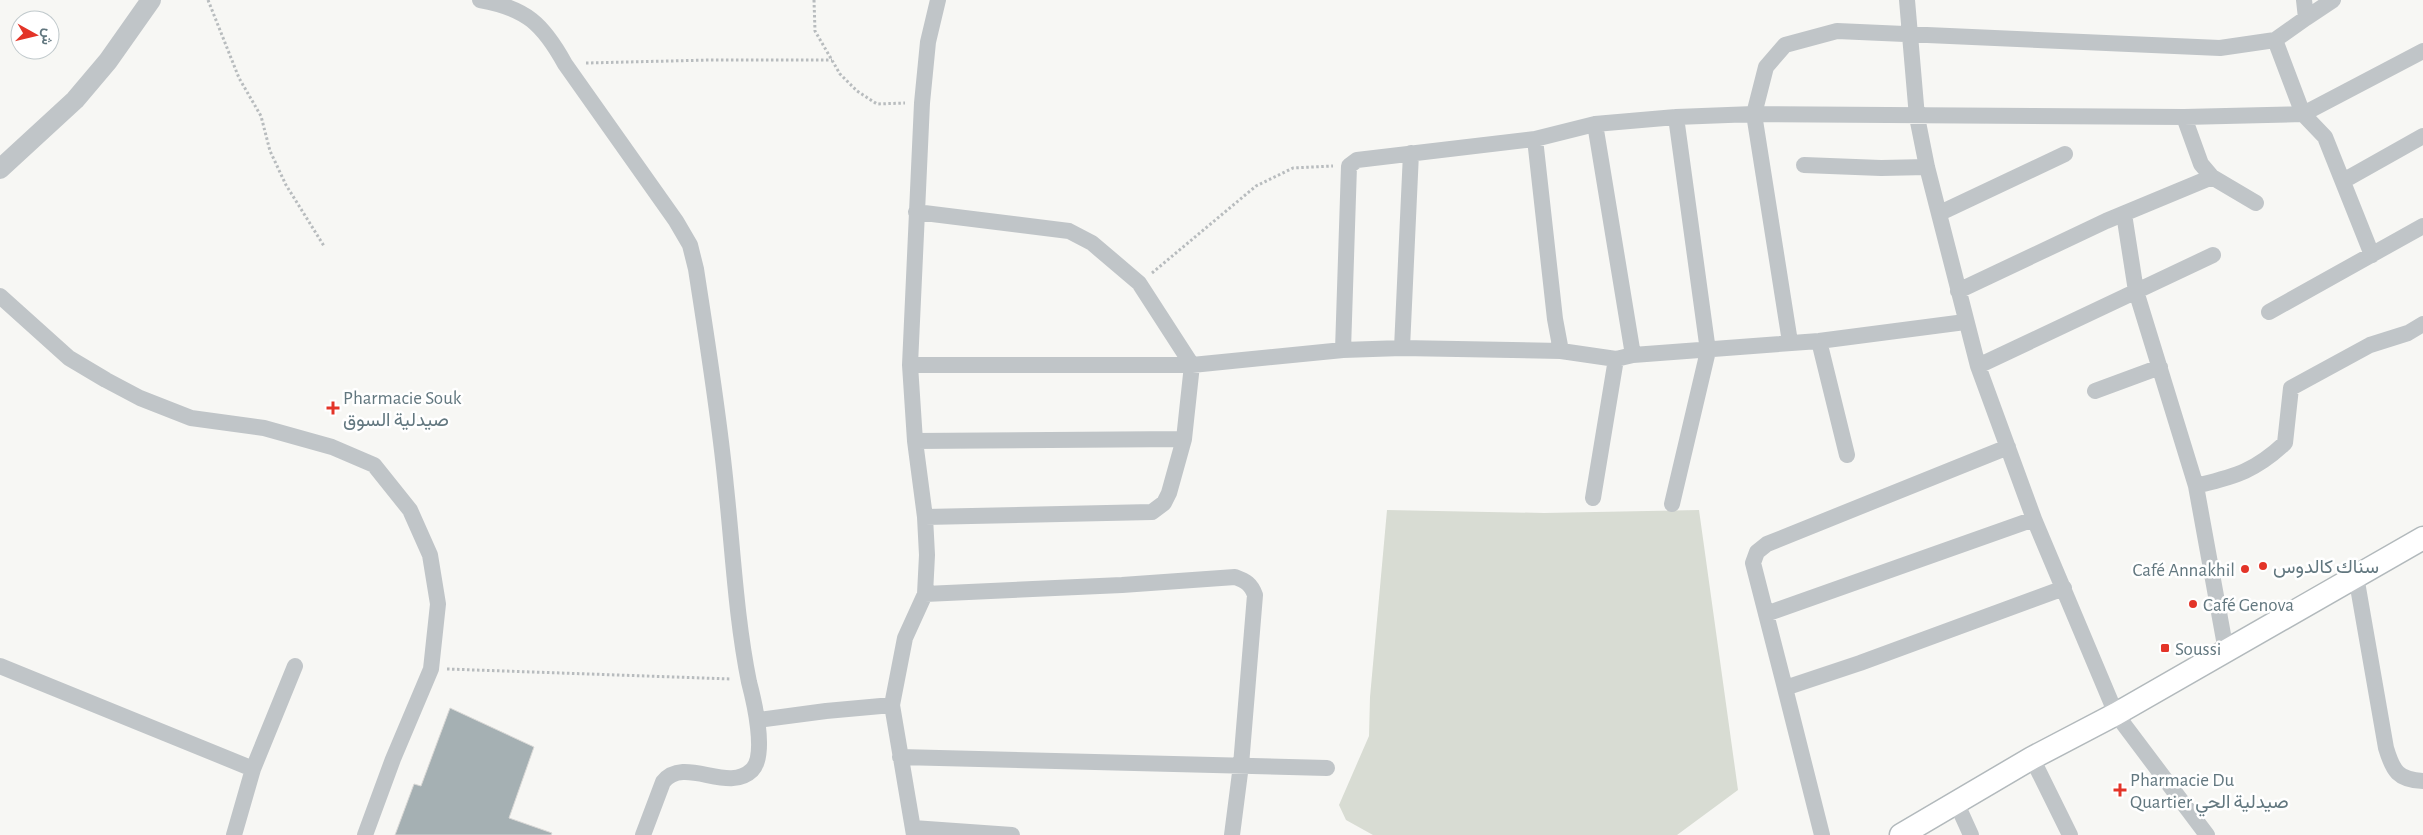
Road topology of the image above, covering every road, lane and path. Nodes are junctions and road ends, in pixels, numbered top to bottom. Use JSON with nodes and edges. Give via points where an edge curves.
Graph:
{"nodes":[{"id":1,"x":151,"y":0,"type":"edge"},
{"id":2,"x":208,"y":0,"type":"edge"},
{"id":3,"x":480,"y":0,"type":"edge"},
{"id":4,"x":814,"y":0,"type":"edge"},
{"id":5,"x":938,"y":0,"type":"edge"},
{"id":6,"x":1907,"y":0,"type":"edge"},
{"id":7,"x":2304,"y":0,"type":"edge"},
{"id":8,"x":2333,"y":0,"type":"edge"},
{"id":9,"x":2306,"y":18,"type":"junction"},
{"id":10,"x":1912,"y":34,"type":"junction"},
{"id":11,"x":2275,"y":40,"type":"junction"},
{"id":12,"x":2423,"y":51,"type":"edge"},
{"id":13,"x":832,"y":60,"type":"junction"},
{"id":14,"x":565,"y":64,"type":"junction"},
{"id":15,"x":922,"y":103,"type":"junction"},
{"id":16,"x":1754,"y":114,"type":"junction"},
{"id":17,"x":2303,"y":114,"type":"junction"},
{"id":18,"x":1676,"y":117,"type":"junction"},
{"id":19,"x":1917,"y":117,"type":"junction"},
{"id":20,"x":2184,"y":117,"type":"junction"},
{"id":21,"x":1595,"y":124,"type":"junction"},
{"id":22,"x":2423,"y":136,"type":"edge"},
{"id":23,"x":1535,"y":139,"type":"junction"},
{"id":24,"x":1411,"y":153,"type":"junction"},
{"id":25,"x":2065,"y":154,"type":"dead end"},
{"id":26,"x":1804,"y":165,"type":"dead end"},
{"id":27,"x":1349,"y":166,"type":"junction"},
{"id":28,"x":1927,"y":167,"type":"junction"},
{"id":29,"x":0,"y":169,"type":"edge"},
{"id":30,"x":2212,"y":177,"type":"junction"},
{"id":31,"x":2343,"y":181,"type":"junction"},
{"id":32,"x":2256,"y":203,"type":"dead end"},
{"id":33,"x":916,"y":212,"type":"junction"},
{"id":34,"x":1940,"y":213,"type":"junction"},
{"id":35,"x":2124,"y":214,"type":"junction"},
{"id":36,"x":2423,"y":226,"type":"edge"},
{"id":37,"x":324,"y":246,"type":"dead end"},
{"id":38,"x":2212,"y":255,"type":"dead end"},
{"id":39,"x":2372,"y":255,"type":"junction"},
{"id":40,"x":1139,"y":283,"type":"junction"},
{"id":41,"x":1958,"y":291,"type":"junction"},
{"id":42,"x":2136,"y":291,"type":"junction"},
{"id":43,"x":0,"y":296,"type":"edge"},
{"id":44,"x":2269,"y":312,"type":"dead end"},
{"id":45,"x":1965,"y":322,"type":"junction"},
{"id":46,"x":2423,"y":324,"type":"edge"},
{"id":47,"x":1819,"y":341,"type":"junction"},
{"id":48,"x":1790,"y":342,"type":"junction"},
{"id":49,"x":1402,"y":348,"type":"junction"},
{"id":50,"x":1343,"y":350,"type":"junction"},
{"id":51,"x":1561,"y":351,"type":"junction"},
{"id":52,"x":1708,"y":351,"type":"junction"},
{"id":53,"x":1633,"y":355,"type":"junction"},
{"id":54,"x":1616,"y":359,"type":"junction"},
{"id":55,"x":910,"y":365,"type":"junction"},
{"id":56,"x":1192,"y":366,"type":"junction"},
{"id":57,"x":1978,"y":366,"type":"junction"},
{"id":58,"x":2160,"y":367,"type":"junction"},
{"id":59,"x":2096,"y":392,"type":"dead end"},
{"id":60,"x":1184,"y":439,"type":"junction"},
{"id":61,"x":915,"y":441,"type":"junction"},
{"id":62,"x":2008,"y":448,"type":"junction"},
{"id":63,"x":1847,"y":455,"type":"dead end"},
{"id":64,"x":2196,"y":486,"type":"junction"},
{"id":65,"x":1593,"y":498,"type":"dead end"},
{"id":66,"x":1672,"y":504,"type":"dead end"},
{"id":67,"x":925,"y":516,"type":"junction"},
{"id":68,"x":2034,"y":519,"type":"junction"},
{"id":69,"x":2423,"y":538,"type":"edge"},
{"id":70,"x":2356,"y":576,"type":"junction"},
{"id":71,"x":2064,"y":588,"type":"junction"},
{"id":72,"x":925,"y":594,"type":"junction"},
{"id":73,"x":1766,"y":614,"type":"junction"},
{"id":74,"x":2226,"y":651,"type":"junction"},
{"id":75,"x":0,"y":666,"type":"edge"},
{"id":76,"x":295,"y":666,"type":"dead end"},
{"id":77,"x":430,"y":669,"type":"junction"},
{"id":78,"x":749,"y":679,"type":"junction"},
{"id":79,"x":1785,"y":688,"type":"junction"},
{"id":80,"x":892,"y":705,"type":"junction"},
{"id":81,"x":2116,"y":714,"type":"junction"},
{"id":82,"x":758,"y":720,"type":"junction"},
{"id":83,"x":900,"y":756,"type":"junction"},
{"id":84,"x":2032,"y":758,"type":"junction"},
{"id":85,"x":1241,"y":765,"type":"junction"},
{"id":86,"x":1327,"y":768,"type":"dead end"},
{"id":87,"x":253,"y":769,"type":"junction"},
{"id":88,"x":2423,"y":781,"type":"edge"},
{"id":89,"x":1956,"y":802,"type":"junction"},
{"id":90,"x":914,"y":831,"type":"edge"},
{"id":91,"x":234,"y":835,"type":"edge"},
{"id":92,"x":365,"y":835,"type":"edge"},
{"id":93,"x":643,"y":835,"type":"edge"},
{"id":94,"x":1012,"y":835,"type":"edge"},
{"id":95,"x":1232,"y":835,"type":"edge"},
{"id":96,"x":1822,"y":835,"type":"edge"},
{"id":97,"x":1901,"y":835,"type":"edge"},
{"id":98,"x":1971,"y":835,"type":"edge"},
{"id":99,"x":2070,"y":835,"type":"edge"},
{"id":100,"x":2207,"y":835,"type":"edge"}],
"edges":[{"from":1,"to":29,"type":"street","via":[[108,61],[75,100]]},
{"from":2,"to":37,"type":"path","via":[[240,78],[261,116],[270,151],[286,185]]},
{"from":3,"to":14,"type":"street","via":[[516,8],[537,22]]},
{"from":4,"to":13,"type":"path","via":[[815,31]]},
{"from":5,"to":15,"type":"street","via":[[928,42]]},
{"from":6,"to":10,"type":"street"},
{"from":7,"to":9,"type":"street"},
{"from":8,"to":9,"type":"street"},
{"from":9,"to":11,"type":"street"},
{"from":10,"to":11,"type":"street","via":[[2220,48]]},
{"from":10,"to":16,"type":"street","via":[[1837,31],[1785,45],[1766,67]]},
{"from":10,"to":19,"type":"street"},
{"from":11,"to":17,"type":"street"},
{"from":12,"to":17,"type":"street"},
{"from":13,"to":14,"type":"path"},
{"from":13,"to":15,"type":"path","via":[[840,74],[877,104]]},
{"from":14,"to":78,"type":"street","via":[[676,221],[690,246],[726,481]]},
{"from":15,"to":33,"type":"street"},
{"from":16,"to":18,"type":"street"},
{"from":16,"to":19,"type":"street"},
{"from":16,"to":48,"type":"street"},
{"from":17,"to":20,"type":"street"},
{"from":17,"to":31,"type":"street","via":[[2325,136]]},
{"from":18,"to":21,"type":"street"},
{"from":18,"to":52,"type":"street"},
{"from":19,"to":20,"type":"street"},
{"from":19,"to":28,"type":"street"},
{"from":20,"to":30,"type":"street","via":[[2201,164]]},
{"from":21,"to":23,"type":"street"},
{"from":21,"to":53,"type":"street"},
{"from":22,"to":31,"type":"street"},
{"from":23,"to":24,"type":"street"},
{"from":23,"to":51,"type":"street"},
{"from":24,"to":27,"type":"street","via":[[1357,160]]},
{"from":24,"to":49,"type":"street"},
{"from":25,"to":34,"type":"street"},
{"from":26,"to":28,"type":"street"},
{"from":27,"to":40,"type":"path","via":[[1293,168],[1264,182]]},
{"from":27,"to":50,"type":"street"},
{"from":28,"to":34,"type":"street"},
{"from":30,"to":32,"type":"street"},
{"from":30,"to":35,"type":"street"},
{"from":31,"to":39,"type":"street"},
{"from":33,"to":40,"type":"street","via":[[1069,231],[1092,243]]},
{"from":33,"to":55,"type":"street"},
{"from":34,"to":41,"type":"street"},
{"from":35,"to":41,"type":"street"},
{"from":35,"to":42,"type":"street"},
{"from":36,"to":39,"type":"street"},
{"from":38,"to":42,"type":"street"},
{"from":39,"to":44,"type":"street"},
{"from":40,"to":56,"type":"street"},
{"from":41,"to":45,"type":"street"},
{"from":42,"to":57,"type":"street"},
{"from":42,"to":58,"type":"street"},
{"from":43,"to":77,"type":"street","via":[[69,358],[140,398],[191,418],[264,428],[332,447],[374,465],[410,510],[430,555],[438,604]]},
{"from":45,"to":47,"type":"street"},
{"from":45,"to":57,"type":"street"},
{"from":46,"to":64,"type":"street","via":[[2408,333],[2370,345],[2291,388],[2285,443],[2266,461],[2245,473]]},
{"from":47,"to":48,"type":"street"},
{"from":47,"to":63,"type":"street"},
{"from":48,"to":52,"type":"street"},
{"from":49,"to":50,"type":"street"},
{"from":49,"to":51,"type":"street"},
{"from":50,"to":56,"type":"street"},
{"from":51,"to":54,"type":"street"},
{"from":52,"to":53,"type":"street"},
{"from":52,"to":66,"type":"street"},
{"from":53,"to":54,"type":"street"},
{"from":54,"to":65,"type":"street"},
{"from":55,"to":56,"type":"street"},
{"from":55,"to":61,"type":"street"},
{"from":56,"to":60,"type":"street"},
{"from":57,"to":62,"type":"street"},
{"from":58,"to":59,"type":"street"},
{"from":58,"to":64,"type":"street"},
{"from":60,"to":61,"type":"street"},
{"from":60,"to":67,"type":"street","via":[[1169,493],[1164,503],[1152,512]]},
{"from":61,"to":67,"type":"street"},
{"from":62,"to":68,"type":"street"},
{"from":62,"to":73,"type":"street","via":[[1767,544],[1757,552],[1753,563]]},
{"from":64,"to":74,"type":"street"},
{"from":67,"to":72,"type":"street"},
{"from":68,"to":71,"type":"street"},
{"from":68,"to":73,"type":"street"},
{"from":69,"to":70,"type":"main road"},
{"from":70,"to":74,"type":"main road"},
{"from":70,"to":88,"type":"street","via":[[2389,756],[2399,775]]},
{"from":71,"to":79,"type":"street"},
{"from":71,"to":81,"type":"street"},
{"from":72,"to":80,"type":"street","via":[[905,638]]},
{"from":72,"to":85,"type":"street","via":[[1235,577],[1245,580],[1255,595]]},
{"from":73,"to":79,"type":"street"},
{"from":74,"to":81,"type":"main road"},
{"from":75,"to":87,"type":"street"},
{"from":76,"to":87,"type":"street"},
{"from":77,"to":78,"type":"path"},
{"from":77,"to":92,"type":"street"},
{"from":78,"to":82,"type":"street"},
{"from":79,"to":96,"type":"street"},
{"from":80,"to":82,"type":"street"},
{"from":80,"to":83,"type":"street"},
{"from":81,"to":84,"type":"main road"},
{"from":81,"to":100,"type":"street"},
{"from":82,"to":93,"type":"street","via":[[758,760],[752,770],[731,778],[677,772],[668,775]]},
{"from":83,"to":85,"type":"street"},
{"from":83,"to":90,"type":"street"},
{"from":84,"to":89,"type":"main road"},
{"from":84,"to":99,"type":"street"},
{"from":85,"to":86,"type":"street"},
{"from":85,"to":95,"type":"street"},
{"from":87,"to":91,"type":"street"},
{"from":89,"to":97,"type":"main road"},
{"from":89,"to":98,"type":"street"},
{"from":90,"to":94,"type":"street"}]}
